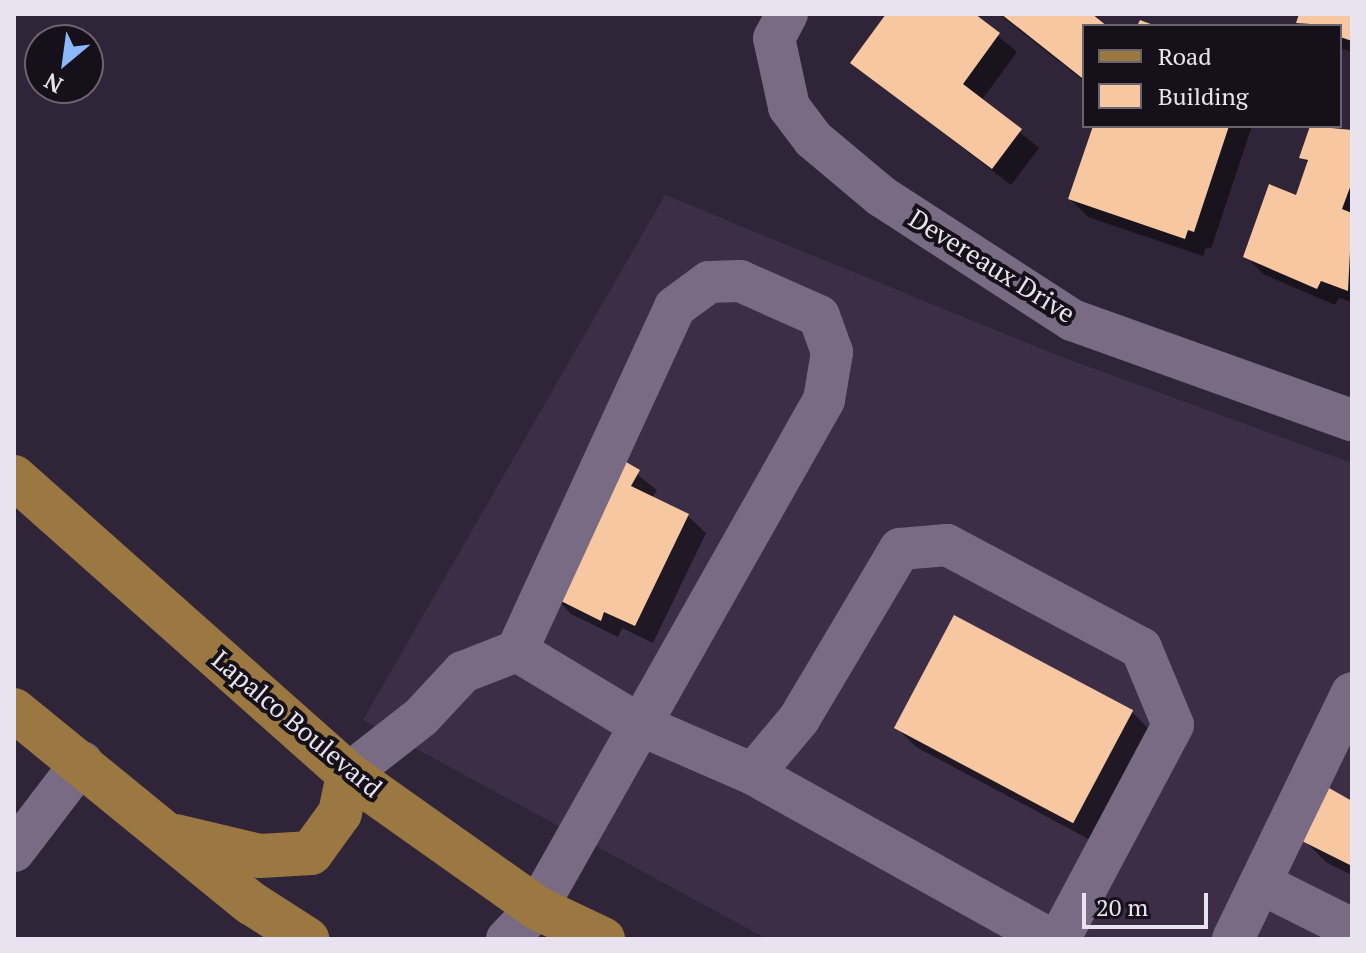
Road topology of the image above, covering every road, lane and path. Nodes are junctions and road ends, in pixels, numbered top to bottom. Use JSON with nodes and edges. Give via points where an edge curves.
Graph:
{"nodes":[{"id":1,"x":787,"y":14,"type":"edge"},
{"id":2,"x":1352,"y":420,"type":"edge"},
{"id":3,"x":14,"y":477,"type":"edge"},
{"id":4,"x":517,"y":651,"type":"junction"},
{"id":5,"x":1352,"y":693,"type":"edge"},
{"id":6,"x":14,"y":710,"type":"edge"},
{"id":7,"x":638,"y":724,"type":"junction"},
{"id":8,"x":82,"y":762,"type":"junction"},
{"id":9,"x":348,"y":774,"type":"junction"},
{"id":10,"x":753,"y":774,"type":"junction"},
{"id":11,"x":165,"y":833,"type":"junction"},
{"id":12,"x":14,"y":851,"type":"edge"},
{"id":13,"x":1260,"y":883,"type":"junction"},
{"id":14,"x":533,"y":923,"type":"edge"},
{"id":15,"x":1352,"y":929,"type":"edge"},
{"id":16,"x":303,"y":938,"type":"edge"},
{"id":17,"x":507,"y":939,"type":"edge"},
{"id":18,"x":603,"y":939,"type":"edge"},
{"id":19,"x":1049,"y":939,"type":"edge"},
{"id":20,"x":1059,"y":939,"type":"edge"},
{"id":21,"x":1233,"y":939,"type":"edge"}],
"edges":[{"from":1,"to":2,"type":"street","name":"Devereaux Drive","via":[[774,38],[789,107],[813,139],[881,196],[1072,320]]},
{"from":3,"to":9,"type":"main road","name":"Lapalco Boulevard"},
{"from":4,"to":7,"type":"street"},
{"from":4,"to":7,"type":"street","via":[[675,307],[709,282],[740,281],[819,316],[832,352],[824,400]]},
{"from":4,"to":9,"type":"street","via":[[463,672],[421,717]]},
{"from":5,"to":13,"type":"street"},
{"from":6,"to":8,"type":"main road"},
{"from":7,"to":10,"type":"street"},
{"from":7,"to":14,"type":"street"},
{"from":8,"to":11,"type":"main road"},
{"from":8,"to":12,"type":"street"},
{"from":9,"to":11,"type":"main road","via":[[340,813],[311,853],[260,856]]},
{"from":9,"to":14,"type":"main road","name":"Lapalco Boulevard"},
{"from":10,"to":19,"type":"street"},
{"from":10,"to":20,"type":"street","via":[[799,719],[900,549],[947,545],[1141,648],[1173,725]]},
{"from":11,"to":16,"type":"main road"},
{"from":13,"to":15,"type":"street"},
{"from":13,"to":21,"type":"street"},
{"from":14,"to":17,"type":"street"},
{"from":14,"to":18,"type":"main road","name":"Lapalco Boulevard"}]}
